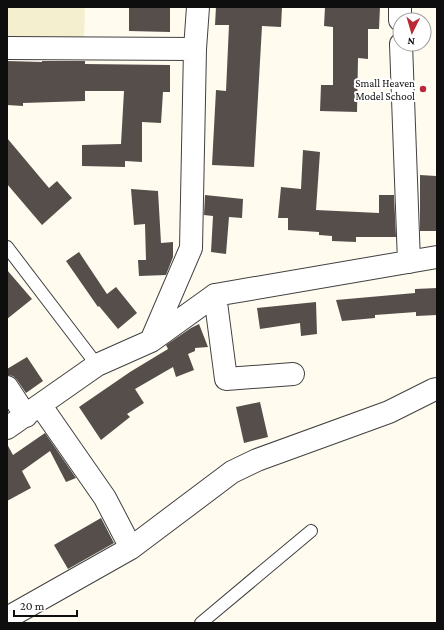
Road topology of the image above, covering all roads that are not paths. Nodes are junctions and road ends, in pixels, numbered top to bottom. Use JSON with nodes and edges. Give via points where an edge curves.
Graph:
{"nodes":[{"id":1,"x":198,"y":7,"type":"edge"},
{"id":2,"x":7,"y":48,"type":"edge"},
{"id":3,"x":194,"y":49,"type":"junction"},
{"id":4,"x":401,"y":52,"type":"edge"},
{"id":5,"x":7,"y":247,"type":"edge"},
{"id":6,"x":437,"y":256,"type":"edge"},
{"id":7,"x":410,"y":262,"type":"junction"},
{"id":8,"x":215,"y":295,"type":"junction"},
{"id":9,"x":151,"y":341,"type":"junction"},
{"id":10,"x":97,"y":365,"type":"junction"},
{"id":11,"x":293,"y":374,"type":"dead end"},
{"id":12,"x":7,"y":387,"type":"edge"},
{"id":13,"x":437,"y":389,"type":"edge"},
{"id":14,"x":33,"y":411,"type":"junction"},
{"id":15,"x":7,"y":428,"type":"edge"},
{"id":16,"x":311,"y":531,"type":"dead end"},
{"id":17,"x":131,"y":548,"type":"junction"},
{"id":18,"x":7,"y":618,"type":"edge"},
{"id":19,"x":201,"y":623,"type":"edge"}],
"edges":[{"from":1,"to":3,"type":"street"},
{"from":2,"to":3,"type":"street"},
{"from":3,"to":9,"type":"street","via":[[191,248]]},
{"from":4,"to":7,"type":"street"},
{"from":5,"to":10,"type":"lane"},
{"from":6,"to":7,"type":"street"},
{"from":7,"to":8,"type":"street"},
{"from":8,"to":9,"type":"street"},
{"from":8,"to":11,"type":"street","via":[[226,378]]},
{"from":9,"to":10,"type":"street"},
{"from":10,"to":14,"type":"street"},
{"from":12,"to":14,"type":"street"},
{"from":13,"to":17,"type":"street","via":[[389,412],[257,460],[232,472]]},
{"from":14,"to":15,"type":"street"},
{"from":14,"to":17,"type":"street","via":[[105,498]]},
{"from":16,"to":19,"type":"lane"},
{"from":17,"to":18,"type":"street"}]}
